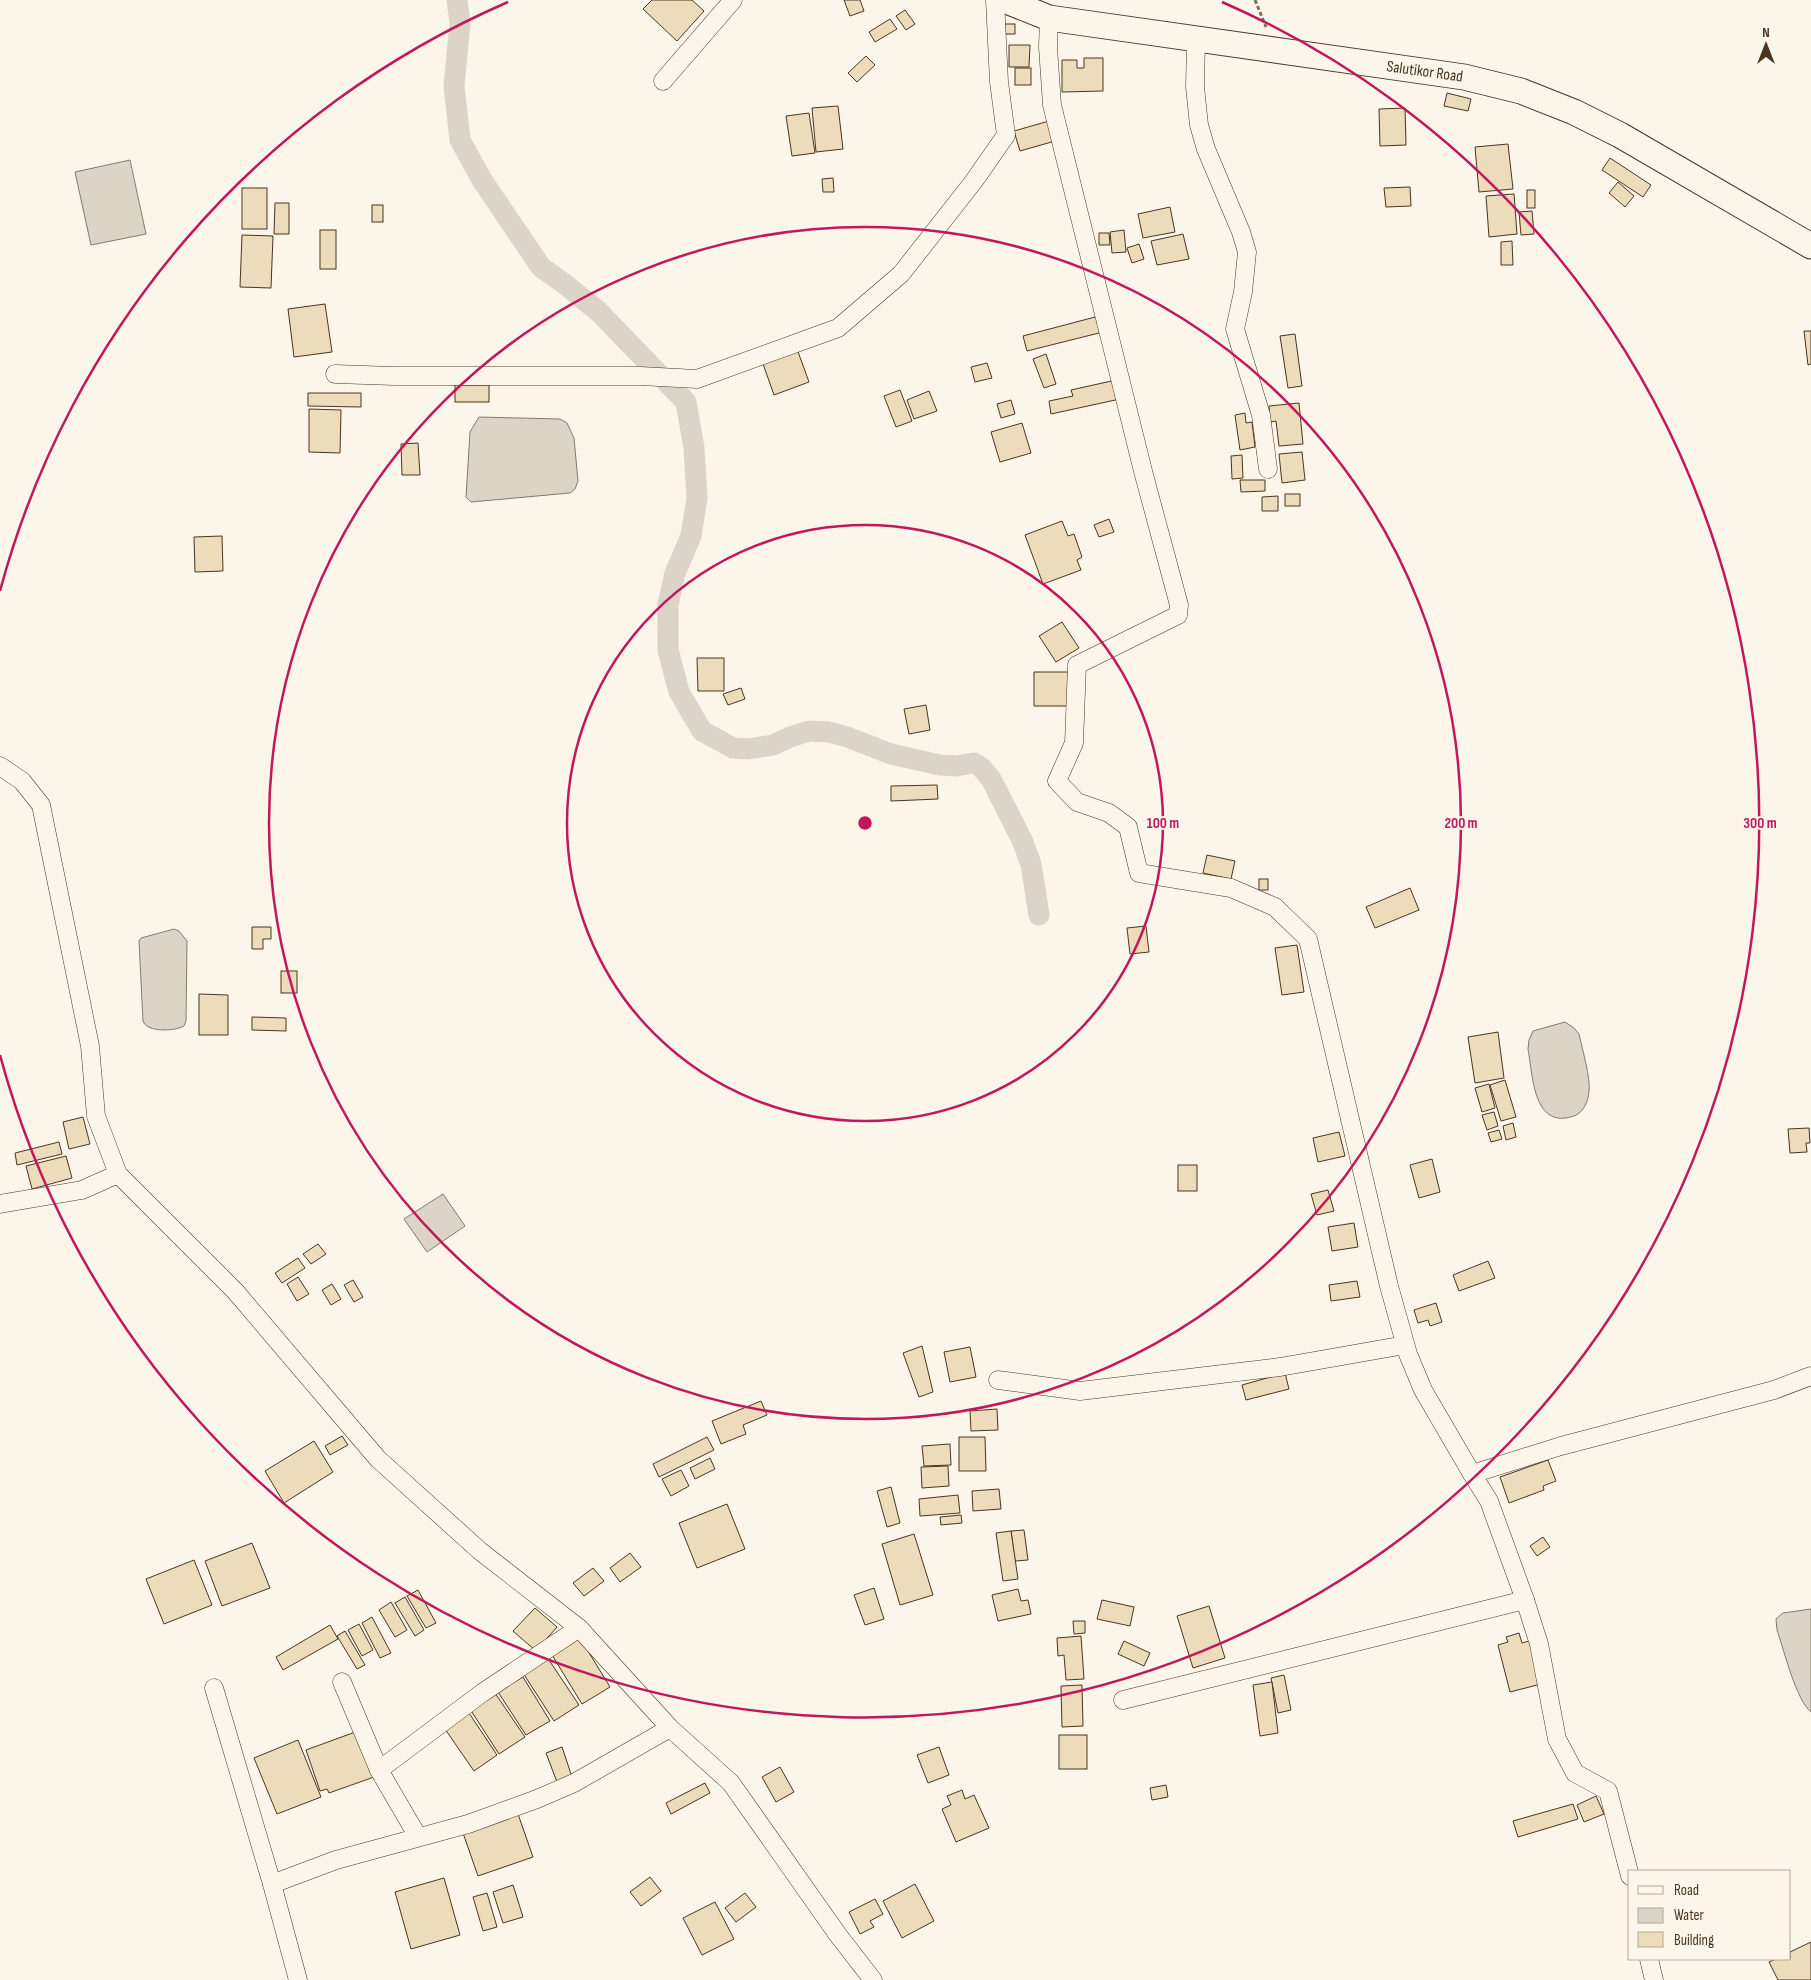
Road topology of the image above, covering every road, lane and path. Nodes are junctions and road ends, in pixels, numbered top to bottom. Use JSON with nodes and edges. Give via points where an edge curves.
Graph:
{"nodes":[{"id":1,"x":733,"y":0,"type":"edge"},
{"id":2,"x":995,"y":0,"type":"edge"},
{"id":3,"x":1004,"y":0,"type":"edge"},
{"id":4,"x":1049,"y":18,"type":"junction"},
{"id":5,"x":1196,"y":40,"type":"junction"},
{"id":6,"x":663,"y":82,"type":"dead end"},
{"id":7,"x":1811,"y":246,"type":"edge"},
{"id":8,"x":335,"y":374,"type":"dead end"},
{"id":9,"x":1268,"y":469,"type":"dead end"},
{"id":10,"x":0,"y":766,"type":"edge"},
{"id":11,"x":118,"y":1174,"type":"junction"},
{"id":12,"x":0,"y":1204,"type":"edge"},
{"id":13,"x":1405,"y":1345,"type":"junction"},
{"id":14,"x":1811,"y":1376,"type":"edge"},
{"id":15,"x":998,"y":1380,"type":"dead end"},
{"id":16,"x":1472,"y":1474,"type":"junction"},
{"id":17,"x":1525,"y":1600,"type":"junction"},
{"id":18,"x":579,"y":1628,"type":"junction"},
{"id":19,"x":342,"y":1682,"type":"dead end"},
{"id":20,"x":214,"y":1688,"type":"dead end"},
{"id":21,"x":1123,"y":1700,"type":"dead end"},
{"id":22,"x":670,"y":1728,"type":"junction"},
{"id":23,"x":379,"y":1770,"type":"junction"},
{"id":24,"x":418,"y":1837,"type":"junction"},
{"id":25,"x":1628,"y":1870,"type":"edge"},
{"id":26,"x":272,"y":1884,"type":"junction"},
{"id":27,"x":1649,"y":1960,"type":"edge"},
{"id":28,"x":298,"y":1980,"type":"edge"},
{"id":29,"x":873,"y":1980,"type":"edge"},
{"id":30,"x":1654,"y":1980,"type":"edge"}],
"edges":[{"from":1,"to":6,"type":"street"},
{"from":2,"to":8,"type":"street","via":[[999,82],[1006,135],[901,274],[838,328],[698,379]]},
{"from":3,"to":4,"type":"main road","name":"Salutikor Road"},
{"from":4,"to":5,"type":"main road","name":"Salutikor Road"},
{"from":4,"to":13,"type":"street","via":[[1052,105],[1179,605],[1178,615],[1078,664],[1074,743],[1057,781],[1077,802],[1109,813],[1128,827],[1139,873],[1231,888],[1275,907],[1308,939],[1388,1286]]},
{"from":5,"to":7,"type":"main road","name":"Salutikor Road","via":[[1464,77],[1521,91],[1620,135]]},
{"from":5,"to":9,"type":"street","via":[[1195,87],[1199,125],[1247,252],[1235,329],[1261,415]]},
{"from":10,"to":11,"type":"street","via":[[22,781],[41,804],[90,1046],[96,1116]]},
{"from":11,"to":12,"type":"street","via":[[82,1190]]},
{"from":11,"to":18,"type":"street","via":[[235,1292],[378,1459],[480,1551]]},
{"from":13,"to":15,"type":"street","via":[[1280,1367],[1080,1391]]},
{"from":13,"to":16,"type":"street","via":[[1424,1390]]},
{"from":14,"to":16,"type":"street","via":[[1774,1390],[1561,1446]]},
{"from":16,"to":17,"type":"street","via":[[1489,1501]]},
{"from":17,"to":21,"type":"street"},
{"from":17,"to":25,"type":"street","via":[[1539,1644],[1557,1739],[1575,1773],[1608,1790]]},
{"from":18,"to":22,"type":"street"},
{"from":18,"to":23,"type":"street","via":[[482,1693]]},
{"from":19,"to":23,"type":"street"},
{"from":20,"to":26,"type":"street"},
{"from":22,"to":24,"type":"street","via":[[574,1783],[544,1796],[468,1824]]},
{"from":22,"to":29,"type":"street","via":[[731,1783]]},
{"from":23,"to":24,"type":"street"},
{"from":24,"to":26,"type":"street","via":[[336,1860]]},
{"from":26,"to":28,"type":"street"},
{"from":27,"to":30,"type":"street"}]}
